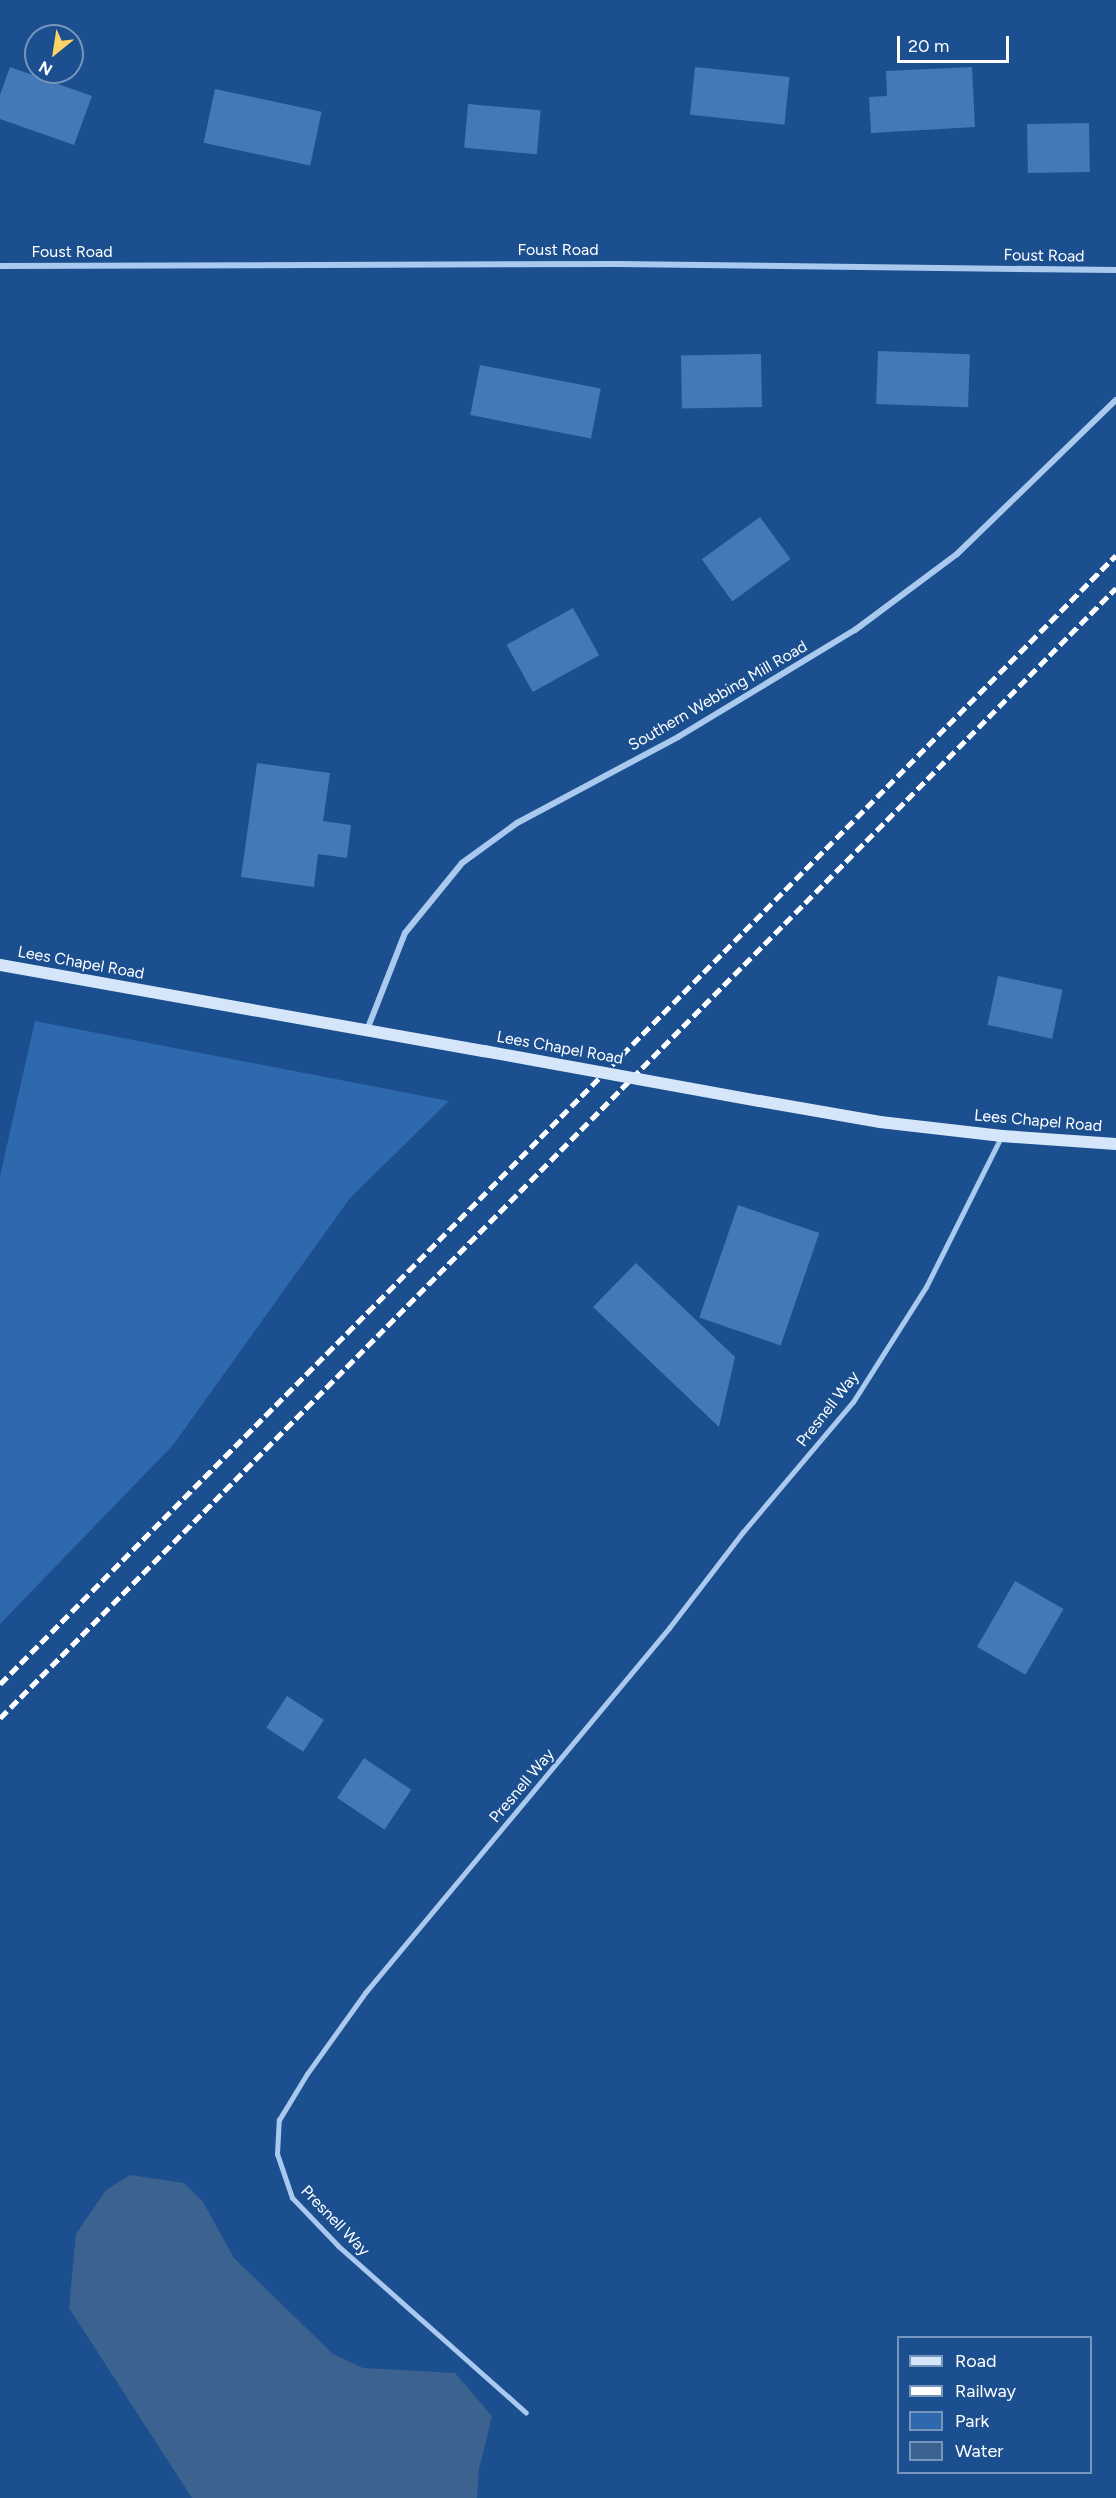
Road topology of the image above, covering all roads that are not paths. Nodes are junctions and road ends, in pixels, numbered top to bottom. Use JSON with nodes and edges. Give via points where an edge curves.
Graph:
{"nodes":[{"id":1,"x":0,"y":266,"type":"edge"},
{"id":2,"x":1116,"y":270,"type":"edge"},
{"id":3,"x":1116,"y":400,"type":"edge"},
{"id":4,"x":0,"y":965,"type":"edge"},
{"id":5,"x":367,"y":1030,"type":"junction"},
{"id":6,"x":1002,"y":1136,"type":"junction"},
{"id":7,"x":1116,"y":1144,"type":"edge"},
{"id":8,"x":526,"y":2413,"type":"dead end"}],
"edges":[{"from":1,"to":2,"type":"street","name":"Foust Road","via":[[617,264]]},
{"from":3,"to":5,"type":"street","name":"Southern Webbing Mill Road","via":[[957,554],[855,630],[678,737],[517,823],[462,863],[405,933]]},
{"from":4,"to":5,"type":"main road","name":"Lees Chapel Road"},
{"from":5,"to":6,"type":"main road","name":"Lees Chapel Road","bridge":true,"via":[[880,1122]]},
{"from":6,"to":7,"type":"main road","name":"Lees Chapel Road"},
{"from":6,"to":8,"type":"lane","name":"Presnell Way","via":[[926,1287],[853,1402],[365,1993],[279,2120],[277,2154],[292,2198],[338,2246]]}]}
